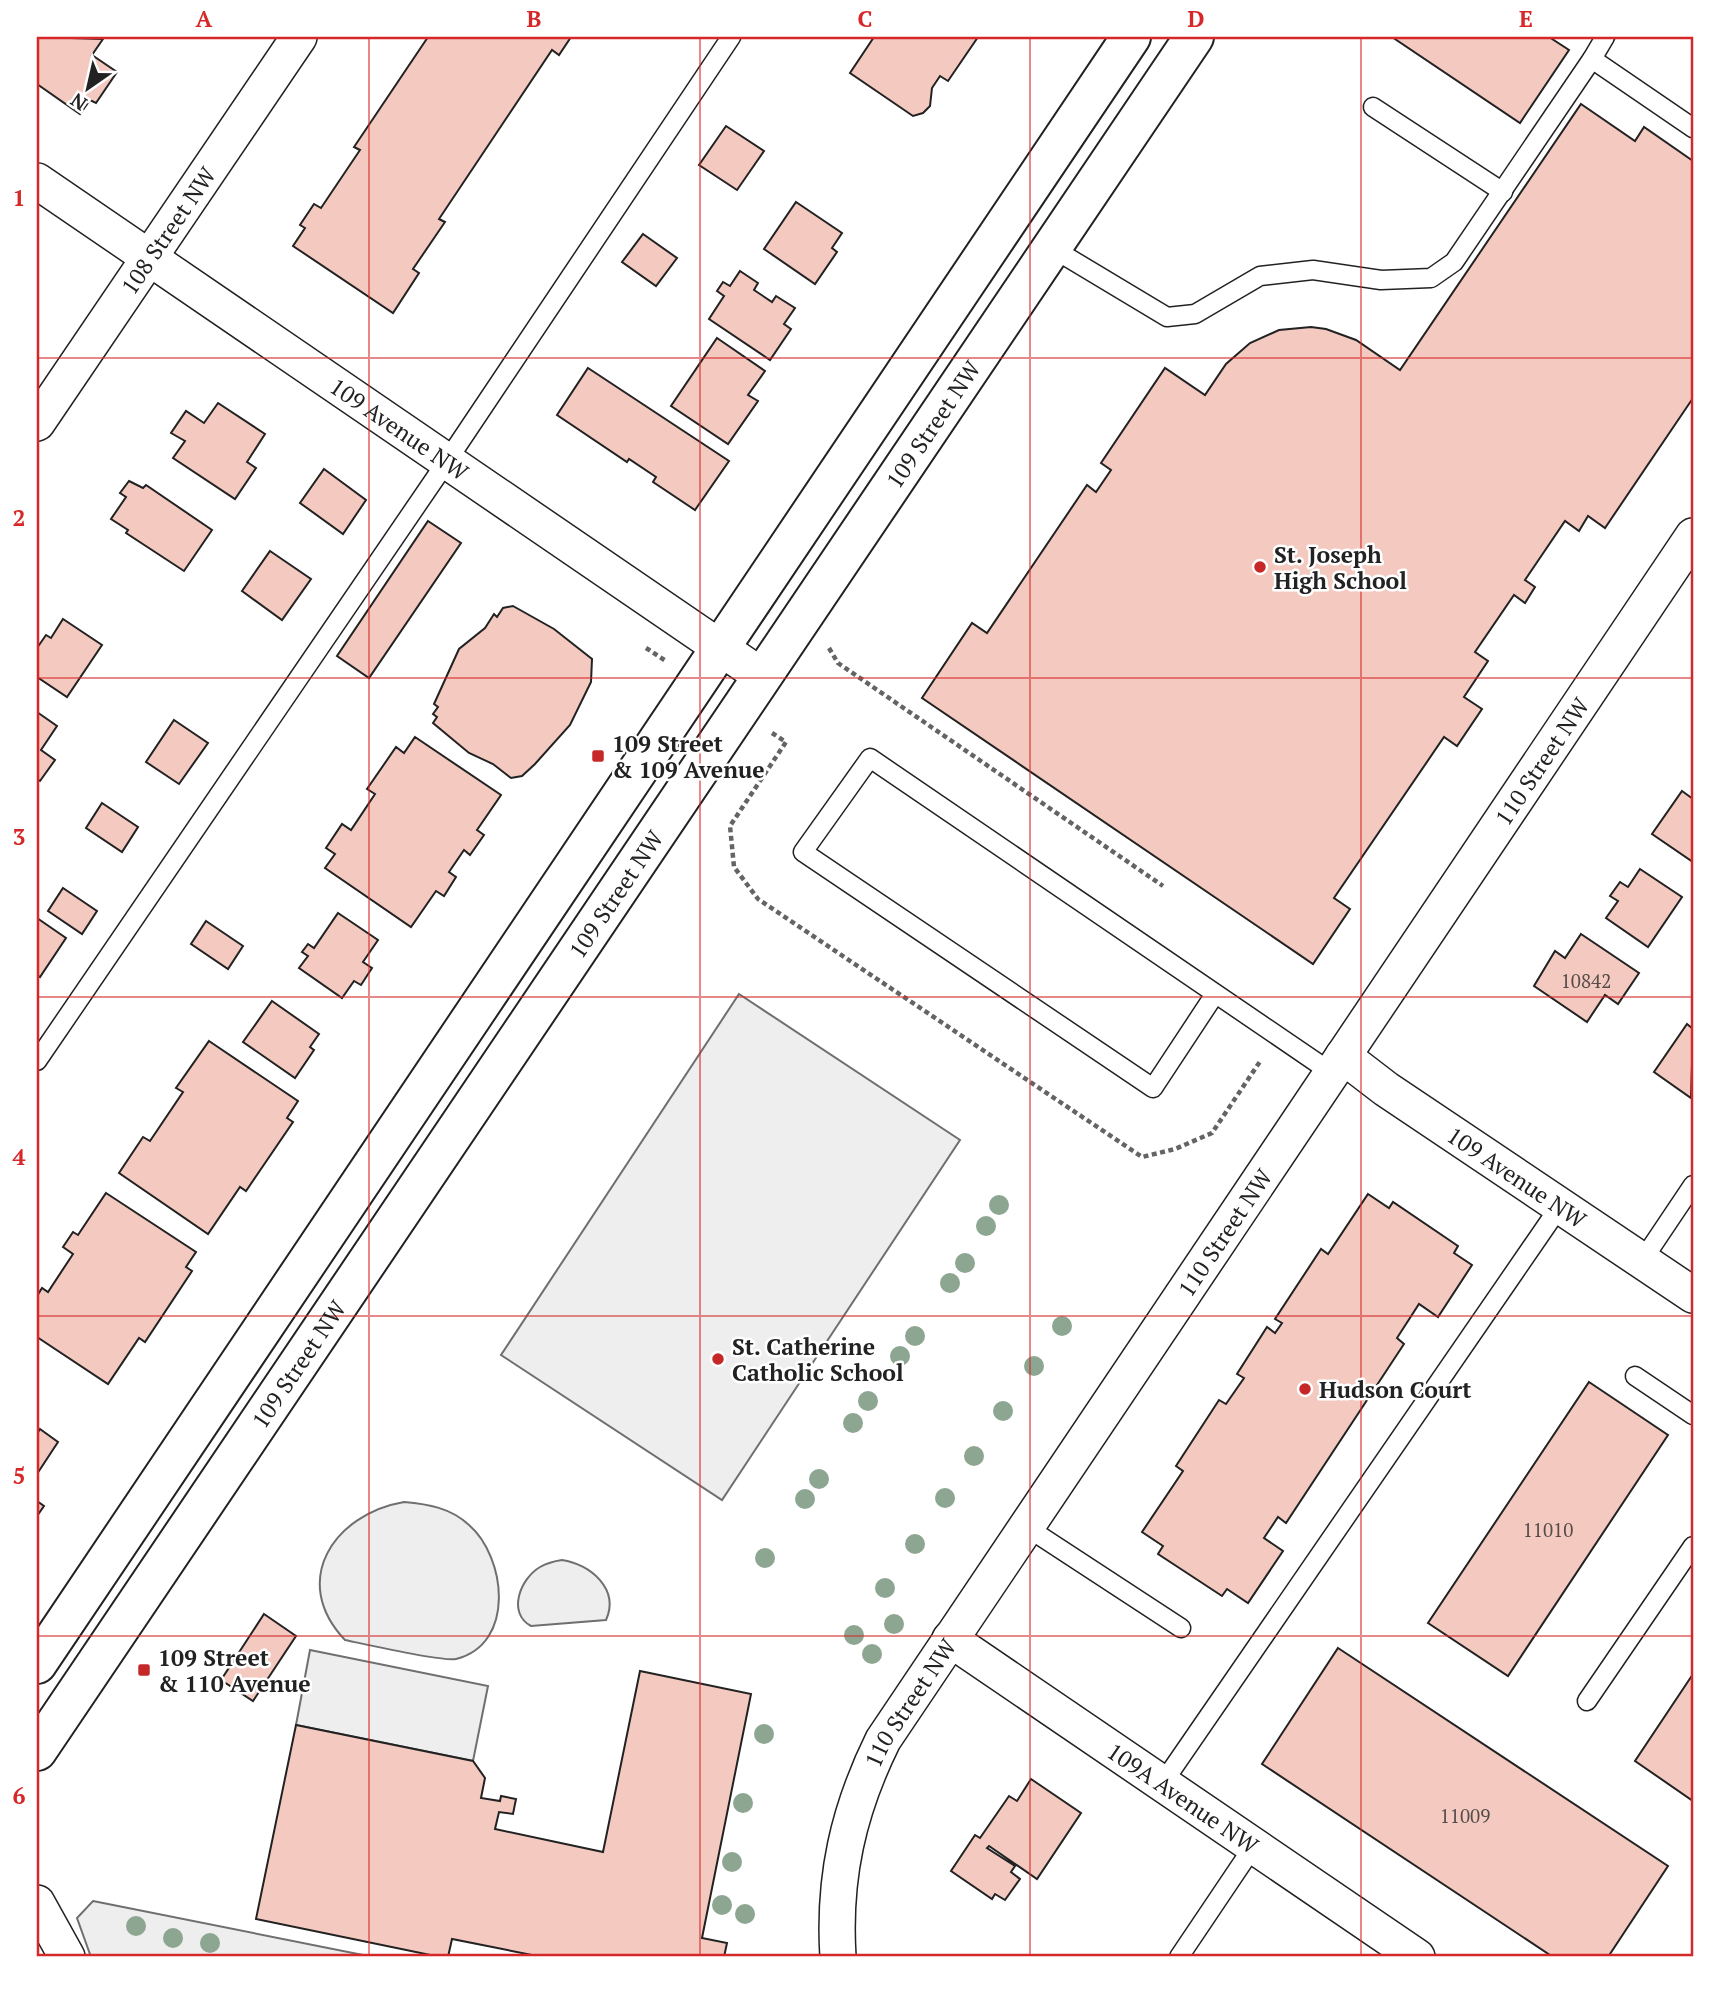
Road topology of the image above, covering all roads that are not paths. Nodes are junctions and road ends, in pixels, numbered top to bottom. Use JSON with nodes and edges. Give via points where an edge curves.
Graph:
{"nodes":[{"id":1,"x":299,"y":37,"type":"edge"},
{"id":2,"x":731,"y":37,"type":"edge"},
{"id":3,"x":1131,"y":37,"type":"edge"},
{"id":4,"x":1194,"y":37,"type":"edge"},
{"id":5,"x":1605,"y":37,"type":"edge"},
{"id":6,"x":1592,"y":59,"type":"junction"},
{"id":7,"x":1373,"y":107,"type":"dead end"},
{"id":8,"x":1693,"y":128,"type":"edge"},
{"id":9,"x":37,"y":181,"type":"edge"},
{"id":10,"x":1503,"y":192,"type":"junction"},
{"id":11,"x":1052,"y":248,"type":"junction"},
{"id":12,"x":150,"y":258,"type":"junction"},
{"id":13,"x":37,"y":424,"type":"edge"},
{"id":14,"x":447,"y":461,"type":"junction"},
{"id":15,"x":1693,"y":536,"type":"edge"},
{"id":16,"x":719,"y":647,"type":"junction"},
{"id":17,"x":763,"y":677,"type":"junction"},
{"id":18,"x":1215,"y":994,"type":"junction"},
{"id":19,"x":37,"y":1060,"type":"edge"},
{"id":20,"x":1338,"y":1065,"type":"junction"},
{"id":21,"x":1693,"y":1185,"type":"edge"},
{"id":22,"x":1560,"y":1206,"type":"junction"},
{"id":23,"x":1642,"y":1261,"type":"junction"},
{"id":24,"x":1693,"y":1296,"type":"edge"},
{"id":25,"x":1636,"y":1376,"type":"dead end"},
{"id":26,"x":1693,"y":1415,"type":"edge"},
{"id":27,"x":1026,"y":1526,"type":"junction"},
{"id":28,"x":1693,"y":1546,"type":"edge"},
{"id":29,"x":1181,"y":1628,"type":"dead end"},
{"id":30,"x":950,"y":1639,"type":"junction"},
{"id":31,"x":37,"y":1664,"type":"edge"},
{"id":32,"x":1587,"y":1701,"type":"dead end"},
{"id":33,"x":37,"y":1751,"type":"edge"},
{"id":34,"x":1162,"y":1784,"type":"junction"},
{"id":35,"x":1253,"y":1847,"type":"junction"},
{"id":36,"x":37,"y":1903,"type":"edge"},
{"id":37,"x":67,"y":1957,"type":"edge"},
{"id":38,"x":838,"y":1957,"type":"edge"},
{"id":39,"x":1179,"y":1957,"type":"edge"},
{"id":40,"x":1417,"y":1957,"type":"edge"}],
"edges":[{"from":1,"to":12,"type":"street","name":"108 Street NW"},
{"from":2,"to":14,"type":"lane"},
{"from":3,"to":16,"type":"main road"},
{"from":4,"to":11,"type":"main road","name":"109 Street NW"},
{"from":5,"to":6,"type":"lane"},
{"from":6,"to":8,"type":"lane"},
{"from":6,"to":10,"type":"lane"},
{"from":7,"to":10,"type":"lane"},
{"from":9,"to":12,"type":"street","name":"109 Avenue NW"},
{"from":10,"to":11,"type":"lane","via":[[1454,262],[1431,278],[1381,280],[1313,270],[1260,276],[1195,314],[1167,317]]},
{"from":11,"to":17,"type":"main road","name":"109 Street NW"},
{"from":12,"to":13,"type":"street","name":"108 Street NW"},
{"from":12,"to":14,"type":"street","name":"109 Avenue NW"},
{"from":14,"to":16,"type":"street","name":"109 Avenue NW"},
{"from":14,"to":19,"type":"lane"},
{"from":15,"to":20,"type":"street","name":"110 Street NW"},
{"from":16,"to":17,"type":"street","name":"109 Avenue NW"},
{"from":16,"to":31,"type":"main road"},
{"from":17,"to":33,"type":"main road","name":"109 Street NW"},
{"from":18,"to":18,"type":"lane","via":[[870,758],[803,852],[1153,1088]]},
{"from":18,"to":20,"type":"lane"},
{"from":20,"to":22,"type":"street","name":"109 Avenue NW","via":[[1387,1089]]},
{"from":20,"to":27,"type":"street","name":"110 Street NW"},
{"from":21,"to":23,"type":"lane"},
{"from":22,"to":23,"type":"street","name":"109 Avenue NW"},
{"from":22,"to":34,"type":"lane"},
{"from":23,"to":24,"type":"street","name":"109 Avenue NW"},
{"from":25,"to":26,"type":"lane"},
{"from":27,"to":29,"type":"lane"},
{"from":27,"to":30,"type":"street","name":"110 Street NW"},
{"from":28,"to":32,"type":"lane"},
{"from":30,"to":34,"type":"street","name":"109A Avenue NW"},
{"from":30,"to":38,"type":"street","name":"110 Street NW","via":[[883,1740],[862,1782],[839,1871]]},
{"from":34,"to":35,"type":"street","name":"109A Avenue NW"},
{"from":35,"to":39,"type":"lane"},
{"from":35,"to":40,"type":"street","name":"109A Avenue NW"},
{"from":36,"to":37,"type":"street"}]}
